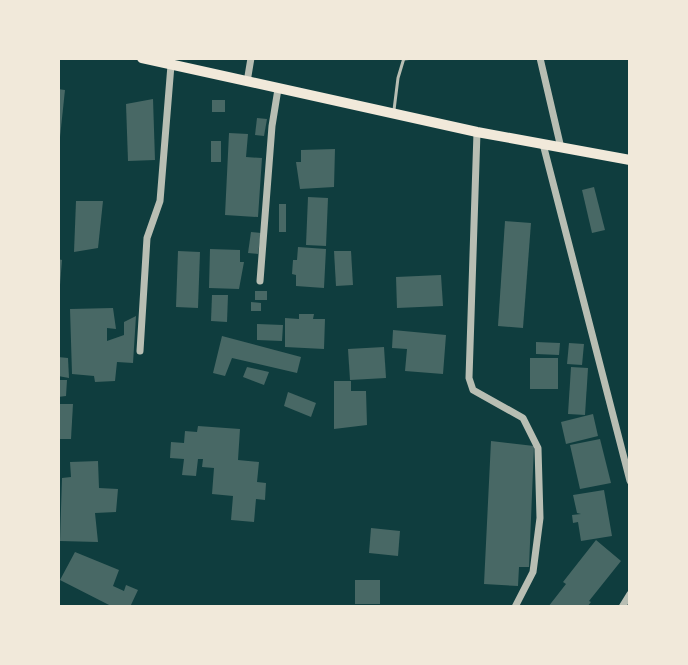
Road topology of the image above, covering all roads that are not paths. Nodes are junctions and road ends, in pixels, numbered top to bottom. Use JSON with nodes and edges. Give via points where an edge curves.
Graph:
{"nodes":[{"id":1,"x":142,"y":58,"type":"edge"},
{"id":2,"x":251,"y":58,"type":"edge"},
{"id":3,"x":404,"y":58,"type":"edge"},
{"id":4,"x":414,"y":58,"type":"edge"},
{"id":5,"x":540,"y":58,"type":"edge"},
{"id":6,"x":171,"y":65,"type":"junction"},
{"id":7,"x":247,"y":82,"type":"junction"},
{"id":8,"x":278,"y":89,"type":"junction"},
{"id":9,"x":393,"y":114,"type":"junction"},
{"id":10,"x":477,"y":132,"type":"junction"},
{"id":11,"x":543,"y":144,"type":"junction"},
{"id":12,"x":561,"y":148,"type":"junction"},
{"id":13,"x":630,"y":160,"type":"edge"},
{"id":14,"x":260,"y":281,"type":"dead end"},
{"id":15,"x":140,"y":351,"type":"dead end"},
{"id":16,"x":630,"y":481,"type":"edge"},
{"id":17,"x":630,"y":594,"type":"edge"},
{"id":18,"x":515,"y":607,"type":"edge"},
{"id":19,"x":622,"y":607,"type":"edge"}],
"edges":[{"from":1,"to":6,"type":"main road"},
{"from":2,"to":7,"type":"street"},
{"from":3,"to":4,"type":"lane"},
{"from":3,"to":9,"type":"lane"},
{"from":5,"to":12,"type":"street"},
{"from":6,"to":7,"type":"main road"},
{"from":6,"to":15,"type":"street","via":[[160,201],[147,238]]},
{"from":7,"to":8,"type":"main road"},
{"from":8,"to":9,"type":"main road"},
{"from":8,"to":14,"type":"street"},
{"from":9,"to":10,"type":"main road"},
{"from":10,"to":11,"type":"main road"},
{"from":10,"to":18,"type":"street","via":[[469,378],[473,390],[523,418],[538,448],[540,518],[533,572]]},
{"from":11,"to":12,"type":"main road"},
{"from":11,"to":16,"type":"street"},
{"from":12,"to":13,"type":"main road"},
{"from":17,"to":19,"type":"street"}]}
